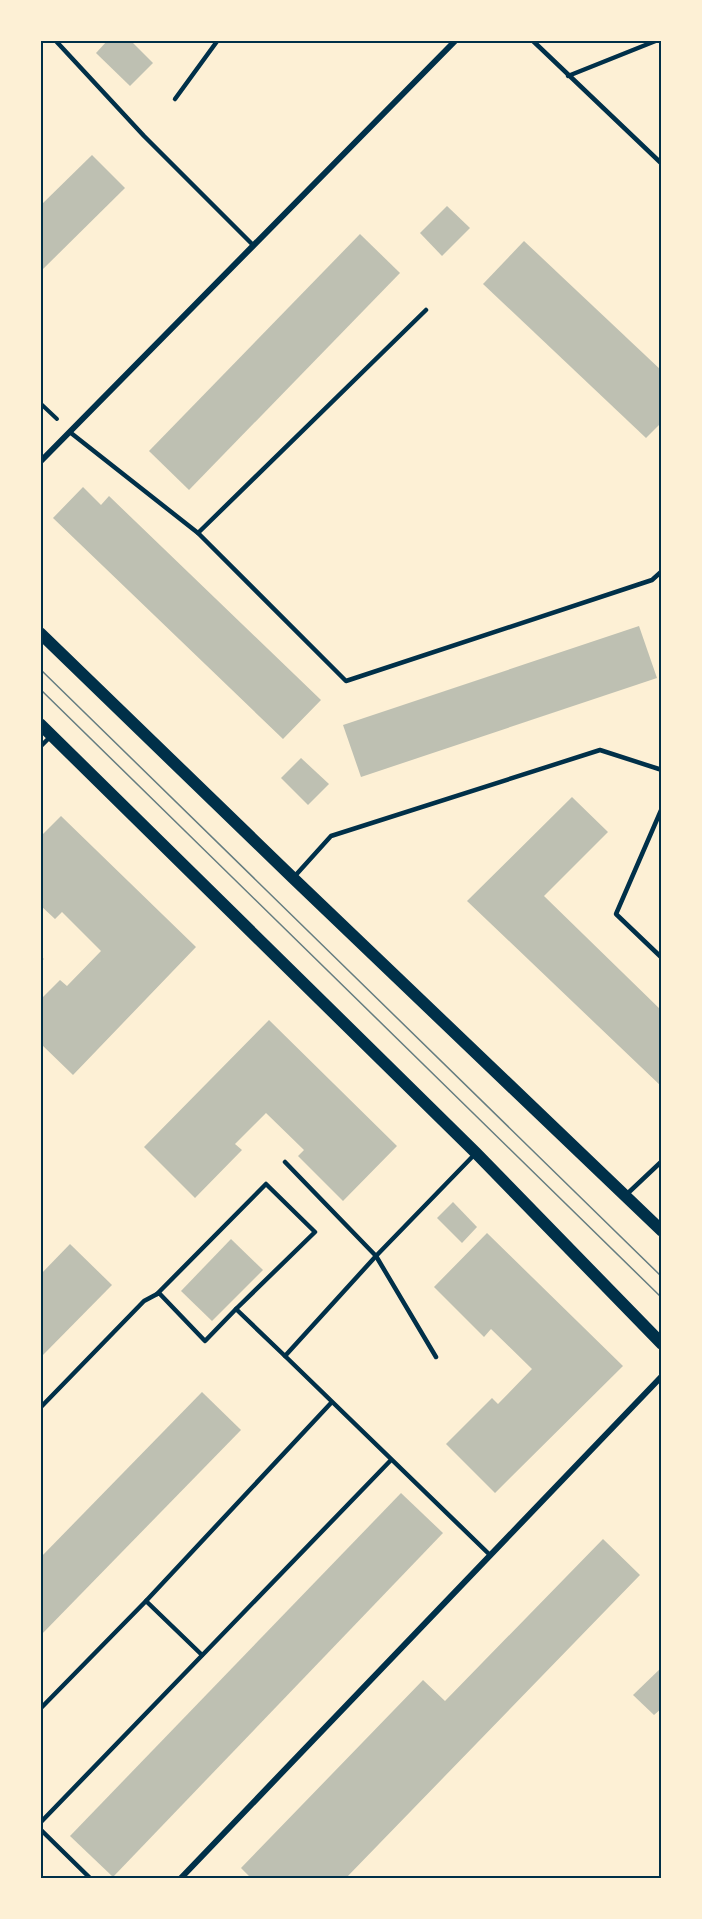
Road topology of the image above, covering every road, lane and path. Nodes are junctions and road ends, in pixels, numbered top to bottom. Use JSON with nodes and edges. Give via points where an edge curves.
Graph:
{"nodes":[{"id":1,"x":55,"y":40,"type":"edge"},
{"id":2,"x":218,"y":40,"type":"edge"},
{"id":3,"x":456,"y":40,"type":"edge"},
{"id":4,"x":532,"y":40,"type":"edge"},
{"id":5,"x":658,"y":40,"type":"edge"},
{"id":6,"x":568,"y":76,"type":"junction"},
{"id":7,"x":175,"y":99,"type":"dead end"},
{"id":8,"x":662,"y":164,"type":"edge"},
{"id":9,"x":253,"y":245,"type":"junction"},
{"id":10,"x":426,"y":310,"type":"dead end"},
{"id":11,"x":71,"y":433,"type":"junction"},
{"id":12,"x":40,"y":462,"type":"edge"},
{"id":13,"x":198,"y":533,"type":"junction"},
{"id":14,"x":662,"y":571,"type":"edge"},
{"id":15,"x":40,"y":633,"type":"edge"},
{"id":16,"x":40,"y":724,"type":"edge"},
{"id":17,"x":52,"y":734,"type":"junction"},
{"id":18,"x":40,"y":747,"type":"edge"},
{"id":19,"x":662,"y":770,"type":"edge"},
{"id":20,"x":662,"y":807,"type":"edge"},
{"id":21,"x":293,"y":878,"type":"junction"},
{"id":22,"x":662,"y":958,"type":"edge"},
{"id":23,"x":476,"y":1153,"type":"junction"},
{"id":24,"x":662,"y":1161,"type":"edge"},
{"id":25,"x":285,"y":1162,"type":"dead end"},
{"id":26,"x":625,"y":1196,"type":"junction"},
{"id":27,"x":662,"y":1231,"type":"edge"},
{"id":28,"x":376,"y":1256,"type":"junction"},
{"id":29,"x":159,"y":1293,"type":"junction"},
{"id":30,"x":236,"y":1309,"type":"junction"},
{"id":31,"x":662,"y":1344,"type":"edge"},
{"id":32,"x":285,"y":1356,"type":"junction"},
{"id":33,"x":436,"y":1356,"type":"dead end"},
{"id":34,"x":662,"y":1376,"type":"edge"},
{"id":35,"x":332,"y":1403,"type":"junction"},
{"id":36,"x":40,"y":1408,"type":"edge"},
{"id":37,"x":391,"y":1460,"type":"junction"},
{"id":38,"x":490,"y":1555,"type":"junction"},
{"id":39,"x":146,"y":1600,"type":"junction"},
{"id":40,"x":202,"y":1654,"type":"junction"},
{"id":41,"x":40,"y":1709,"type":"edge"},
{"id":42,"x":40,"y":1823,"type":"edge"},
{"id":43,"x":40,"y":1829,"type":"edge"},
{"id":44,"x":90,"y":1878,"type":"edge"},
{"id":45,"x":181,"y":1878,"type":"edge"}],
"edges":[{"from":1,"to":9,"type":"lane"},
{"from":2,"to":7,"type":"lane"},
{"from":3,"to":9,"type":"street"},
{"from":4,"to":6,"type":"lane"},
{"from":5,"to":6,"type":"lane"},
{"from":6,"to":8,"type":"lane"},
{"from":9,"to":11,"type":"street"},
{"from":10,"to":13,"type":"lane"},
{"from":11,"to":12,"type":"street"},
{"from":11,"to":13,"type":"lane"},
{"from":13,"to":14,"type":"lane","via":[[346,681],[652,580]]},
{"from":15,"to":21,"type":"main road"},
{"from":16,"to":17,"type":"main road"},
{"from":17,"to":18,"type":"lane"},
{"from":17,"to":23,"type":"main road"},
{"from":19,"to":21,"type":"lane","via":[[600,750],[331,836]]},
{"from":20,"to":22,"type":"lane","via":[[616,914]]},
{"from":21,"to":26,"type":"main road"},
{"from":23,"to":28,"type":"lane"},
{"from":23,"to":31,"type":"main road"},
{"from":24,"to":26,"type":"lane"},
{"from":25,"to":28,"type":"lane"},
{"from":26,"to":27,"type":"main road"},
{"from":28,"to":32,"type":"lane"},
{"from":28,"to":33,"type":"lane"},
{"from":29,"to":30,"type":"lane","via":[[205,1341]]},
{"from":29,"to":30,"type":"lane","via":[[266,1184],[315,1232]]},
{"from":29,"to":36,"type":"lane","via":[[144,1301]]},
{"from":30,"to":32,"type":"lane"},
{"from":32,"to":35,"type":"lane"},
{"from":34,"to":38,"type":"street"},
{"from":35,"to":37,"type":"lane"},
{"from":35,"to":39,"type":"lane"},
{"from":37,"to":38,"type":"lane"},
{"from":37,"to":40,"type":"lane"},
{"from":38,"to":45,"type":"street"},
{"from":39,"to":40,"type":"lane"},
{"from":39,"to":41,"type":"lane"},
{"from":40,"to":42,"type":"lane"},
{"from":43,"to":44,"type":"lane"}]}
